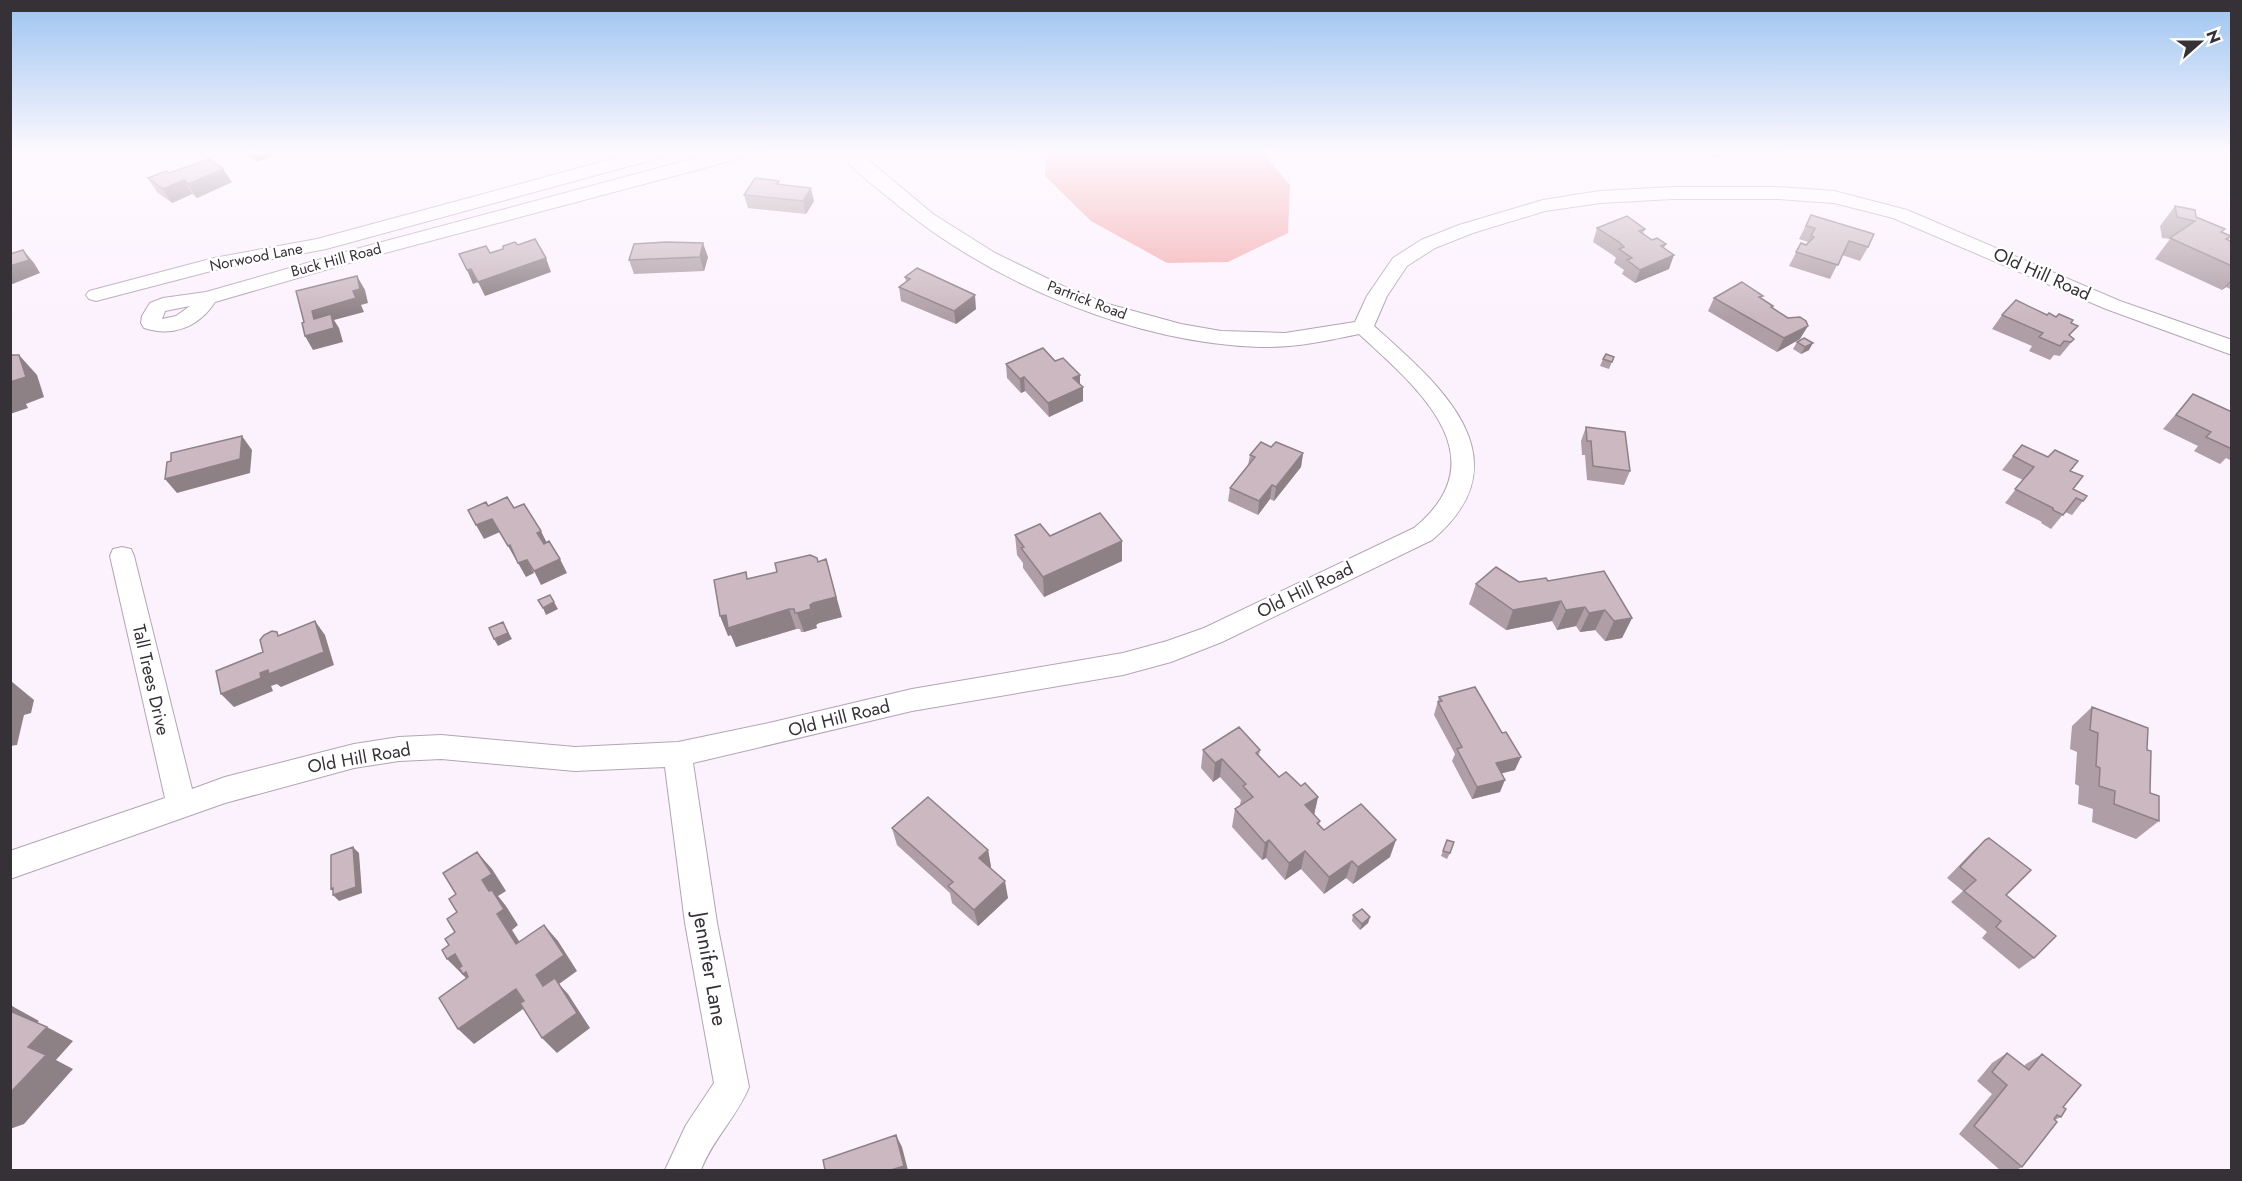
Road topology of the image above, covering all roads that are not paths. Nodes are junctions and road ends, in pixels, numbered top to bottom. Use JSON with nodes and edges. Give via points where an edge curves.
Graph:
{"nodes":[{"id":1,"x":458,"y":207,"type":"edge"},
{"id":2,"x":539,"y":207,"type":"edge"},
{"id":3,"x":913,"y":207,"type":"edge"},
{"id":4,"x":1539,"y":207,"type":"edge"},
{"id":5,"x":1873,"y":207,"type":"edge"},
{"id":6,"x":96,"y":295,"type":"dead end"},
{"id":7,"x":207,"y":298,"type":"dead end"},
{"id":8,"x":1363,"y":327,"type":"junction"},
{"id":9,"x":2232,"y":348,"type":"edge"},
{"id":10,"x":122,"y":556,"type":"dead end"},
{"id":11,"x":678,"y":754,"type":"junction"},
{"id":12,"x":181,"y":804,"type":"junction"},
{"id":13,"x":10,"y":865,"type":"edge"},
{"id":14,"x":683,"y":1170,"type":"edge"}],
"edges":[{"from":1,"to":6,"type":"street","name":"Norwood Lane","via":[[319,245],[214,264]]},
{"from":2,"to":7,"type":"street","name":"Buck Hill Road","via":[[363,252]]},
{"from":3,"to":8,"type":"street","name":"Partrick Road","via":[[967,245],[1043,283],[1134,318],[1193,334],[1254,340],[1303,338]]},
{"from":4,"to":8,"type":"street","name":"Old Hill Road","via":[[1466,229],[1428,244],[1400,262],[1387,278]]},
{"from":5,"to":9,"type":"street","name":"Old Hill Road","via":[[1900,214],[2121,308]]},
{"from":8,"to":11,"type":"street","name":"Old Hill Road","via":[[1429,389],[1446,412],[1457,437],[1462,470],[1457,494],[1447,513],[1423,534],[1171,651],[1123,664],[912,700]]},
{"from":10,"to":12,"type":"street","name":"Tall Trees Drive"},
{"from":11,"to":12,"type":"street","name":"Old Hill Road","via":[[575,759],[458,747],[399,749],[311,766]]},
{"from":11,"to":14,"type":"street","name":"Jennifer Lane","via":[[701,923],[732,1087],[703,1127]]},
{"from":12,"to":13,"type":"street","name":"Old Hill Road"}]}
